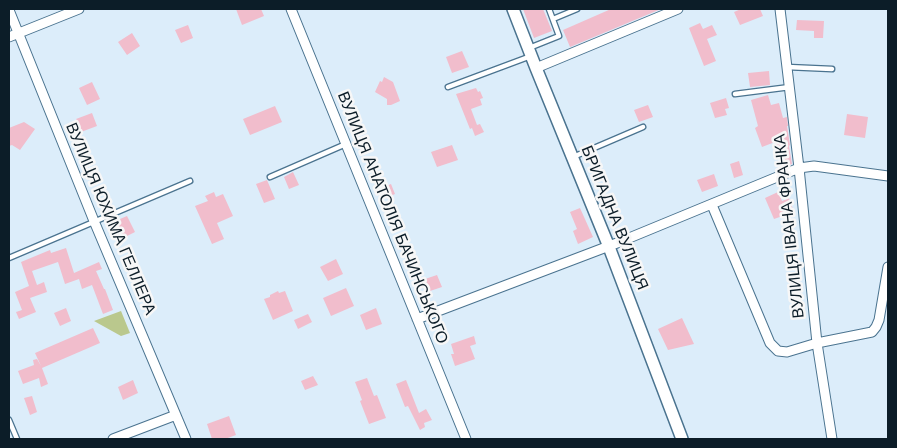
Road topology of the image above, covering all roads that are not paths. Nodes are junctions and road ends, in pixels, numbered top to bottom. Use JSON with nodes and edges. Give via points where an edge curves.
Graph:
{"nodes":[{"id":1,"x":79,"y":9,"type":"edge"},
{"id":2,"x":291,"y":9,"type":"edge"},
{"id":3,"x":513,"y":9,"type":"edge"},
{"id":4,"x":549,"y":9,"type":"edge"},
{"id":5,"x":577,"y":9,"type":"edge"},
{"id":6,"x":678,"y":9,"type":"edge"},
{"id":7,"x":780,"y":9,"type":"edge"},
{"id":8,"x":9,"y":10,"type":"edge"},
{"id":9,"x":553,"y":18,"type":"junction"},
{"id":10,"x":13,"y":35,"type":"edge"},
{"id":11,"x":530,"y":52,"type":"junction"},
{"id":12,"x":787,"y":66,"type":"junction"},
{"id":13,"x":536,"y":68,"type":"junction"},
{"id":14,"x":832,"y":69,"type":"dead end"},
{"id":15,"x":448,"y":87,"type":"dead end"},
{"id":16,"x":790,"y":87,"type":"junction"},
{"id":17,"x":735,"y":94,"type":"dead end"},
{"id":18,"x":643,"y":127,"type":"dead end"},
{"id":19,"x":346,"y":144,"type":"junction"},
{"id":20,"x":572,"y":157,"type":"junction"},
{"id":21,"x":799,"y":168,"type":"junction"},
{"id":22,"x":888,"y":176,"type":"edge"},
{"id":23,"x":270,"y":177,"type":"dead end"},
{"id":24,"x":190,"y":181,"type":"dead end"},
{"id":25,"x":712,"y":205,"type":"junction"},
{"id":26,"x":94,"y":221,"type":"junction"},
{"id":27,"x":608,"y":246,"type":"junction"},
{"id":28,"x":9,"y":258,"type":"edge"},
{"id":29,"x":888,"y":267,"type":"edge"},
{"id":30,"x":416,"y":319,"type":"junction"},
{"id":31,"x":817,"y":343,"type":"junction"},
{"id":32,"x":176,"y":414,"type":"junction"},
{"id":33,"x":9,"y":420,"type":"edge"},
{"id":34,"x":16,"y":439,"type":"edge"},
{"id":35,"x":113,"y":439,"type":"edge"},
{"id":36,"x":186,"y":439,"type":"edge"},
{"id":37,"x":466,"y":439,"type":"edge"},
{"id":38,"x":682,"y":439,"type":"edge"},
{"id":39,"x":832,"y":439,"type":"edge"}],
"edges":[{"from":1,"to":10,"type":"street"},
{"from":2,"to":19,"type":"street","name":"ВУЛИЦЯ АНАТОЛІЯ БАЧИНСЬКОГО"},
{"from":3,"to":11,"type":"street","name":"БРИГАДНА ВУЛИЦЯ"},
{"from":4,"to":9,"type":"lane"},
{"from":5,"to":9,"type":"lane"},
{"from":6,"to":13,"type":"street"},
{"from":7,"to":12,"type":"street","name":"ВУЛИЦЯ ІВАНА ФРАНКА"},
{"from":8,"to":10,"type":"street","name":"ВУЛИЦЯ ЮХИМА ГЕЛЛЕРА"},
{"from":9,"to":11,"type":"lane","via":[[559,36]]},
{"from":10,"to":26,"type":"street","name":"ВУЛИЦЯ ЮХИМА ГЕЛЛЕРА"},
{"from":11,"to":13,"type":"street","name":"БРИГАДНА ВУЛИЦЯ"},
{"from":11,"to":15,"type":"lane"},
{"from":12,"to":14,"type":"lane"},
{"from":12,"to":16,"type":"street","name":"ВУЛИЦЯ ІВАНА ФРАНКА"},
{"from":13,"to":20,"type":"street","name":"БРИГАДНА ВУЛИЦЯ"},
{"from":16,"to":17,"type":"lane"},
{"from":16,"to":21,"type":"street","name":"ВУЛИЦЯ ІВАНА ФРАНКА"},
{"from":18,"to":20,"type":"lane"},
{"from":19,"to":23,"type":"lane"},
{"from":19,"to":30,"type":"street","name":"ВУЛИЦЯ АНАТОЛІЯ БАЧИНСЬКОГО"},
{"from":20,"to":27,"type":"street","name":"БРИГАДНА ВУЛИЦЯ"},
{"from":21,"to":22,"type":"street","via":[[814,166]]},
{"from":21,"to":25,"type":"street"},
{"from":21,"to":31,"type":"street","name":"ВУЛИЦЯ ІВАНА ФРАНКА"},
{"from":24,"to":26,"type":"lane"},
{"from":25,"to":27,"type":"street"},
{"from":25,"to":31,"type":"street","via":[[770,343],[778,351],[786,352]]},
{"from":26,"to":28,"type":"lane"},
{"from":26,"to":32,"type":"street","name":"ВУЛИЦЯ ЮХИМА ГЕЛЛЕРА"},
{"from":27,"to":30,"type":"street"},
{"from":27,"to":38,"type":"street","name":"БРИГАДНА ВУЛИЦЯ"},
{"from":29,"to":31,"type":"street","via":[[879,320],[872,332]]},
{"from":30,"to":37,"type":"street","name":"ВУЛИЦЯ АНАТОЛІЯ БАЧИНСЬКОГО"},
{"from":31,"to":39,"type":"street","name":"ВУЛИЦЯ ІВАНА ФРАНКА"},
{"from":32,"to":35,"type":"street"},
{"from":32,"to":36,"type":"street","name":"ВУЛИЦЯ ЮХИМА ГЕЛЛЕРА"},
{"from":33,"to":34,"type":"lane"}]}
